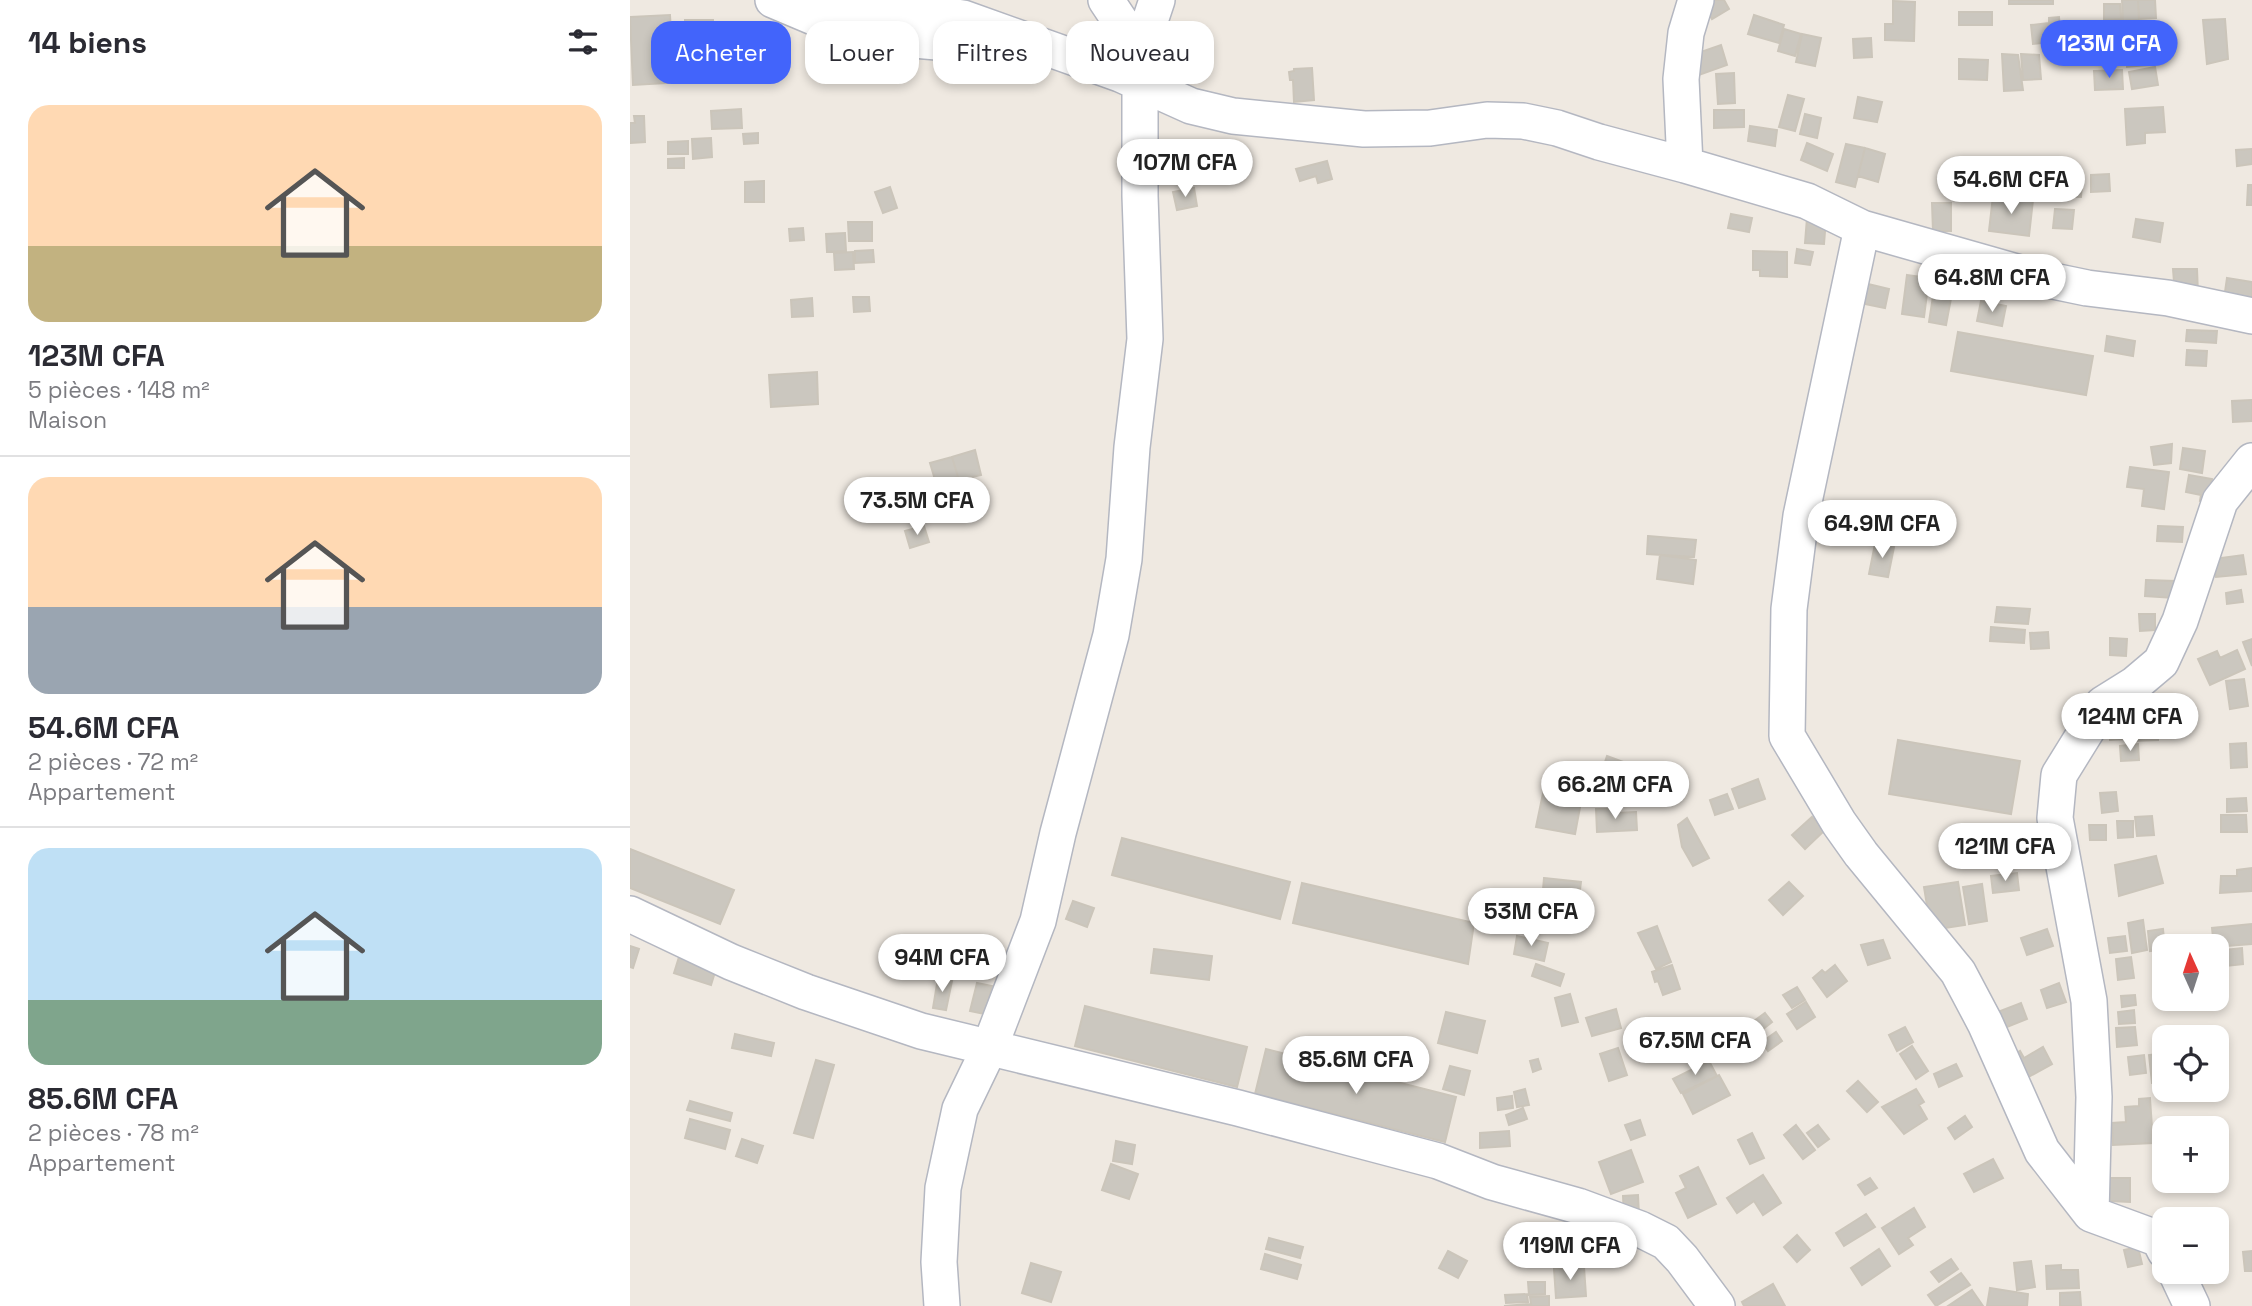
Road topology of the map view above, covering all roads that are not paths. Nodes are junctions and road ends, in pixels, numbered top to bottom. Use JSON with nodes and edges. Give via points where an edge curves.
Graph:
{"nodes":[{"id":1,"x":773,"y":0,"type":"edge"},
{"id":2,"x":803,"y":0,"type":"edge"},
{"id":3,"x":1106,"y":0,"type":"edge"},
{"id":4,"x":1157,"y":0,"type":"edge"},
{"id":5,"x":1696,"y":0,"type":"edge"},
{"id":6,"x":971,"y":21,"type":"edge"},
{"id":7,"x":1116,"y":21,"type":"edge"},
{"id":8,"x":1151,"y":21,"type":"edge"},
{"id":9,"x":933,"y":42,"type":"edge"},
{"id":10,"x":1139,"y":84,"type":"edge"},
{"id":11,"x":1162,"y":84,"type":"edge"},
{"id":12,"x":1685,"y":165,"type":"junction"},
{"id":13,"x":1862,"y":228,"type":"junction"},
{"id":14,"x":2252,"y":316,"type":"edge"},
{"id":15,"x":2252,"y":461,"type":"edge"},
{"id":16,"x":630,"y":914,"type":"edge"},
{"id":17,"x":989,"y":1049,"type":"junction"},
{"id":18,"x":2091,"y":1214,"type":"junction"},
{"id":19,"x":2152,"y":1236,"type":"edge"},
{"id":20,"x":2182,"y":1284,"type":"edge"},
{"id":21,"x":942,"y":1306,"type":"edge"},
{"id":22,"x":1717,"y":1306,"type":"edge"},
{"id":23,"x":2192,"y":1306,"type":"edge"}],
"edges":[{"from":1,"to":9,"type":"street","via":[[856,35]]},
{"from":2,"to":6,"type":"street"},
{"from":3,"to":7,"type":"street"},
{"from":4,"to":8,"type":"street"},
{"from":5,"to":12,"type":"street","via":[[1686,33],[1681,79]]},
{"from":10,"to":17,"type":"street","via":[[1145,339],[1124,559],[1111,635],[1038,921]]},
{"from":11,"to":12,"type":"street","via":[[1191,106],[1233,116],[1363,129],[1523,121]]},
{"from":12,"to":13,"type":"street","via":[[1807,201]]},
{"from":13,"to":14,"type":"street","via":[[2034,277]]},
{"from":13,"to":18,"type":"street","via":[[1801,516],[1789,609],[1787,736],[1861,854],[1958,972],[2042,1151]]},
{"from":15,"to":18,"type":"street","via":[[2220,501],[2180,621],[2161,662],[2103,704],[2059,775],[2054,818],[2089,1001],[2094,1097]]},
{"from":16,"to":17,"type":"street","via":[[806,992]]},
{"from":17,"to":21,"type":"street","via":[[960,1109],[943,1188]]},
{"from":17,"to":22,"type":"street","via":[[1326,1131],[1578,1206],[1666,1242]]},
{"from":18,"to":19,"type":"street"},
{"from":20,"to":23,"type":"street"}]}
